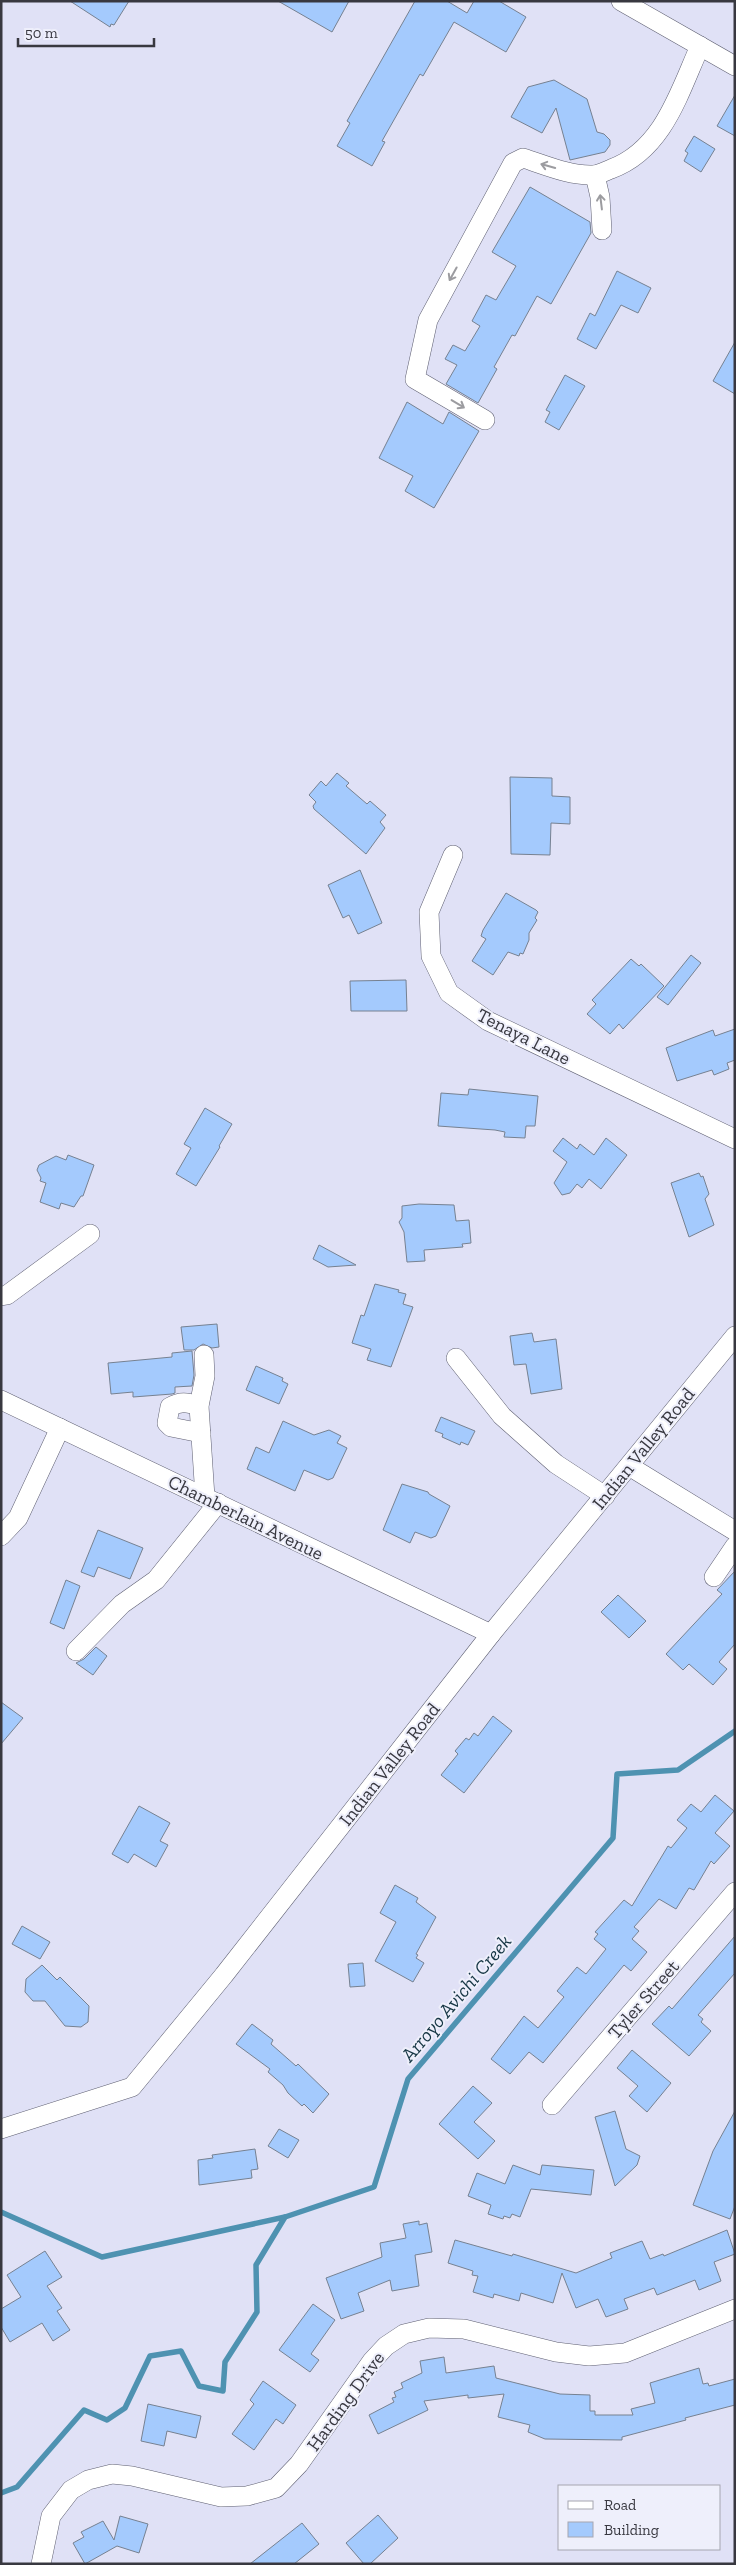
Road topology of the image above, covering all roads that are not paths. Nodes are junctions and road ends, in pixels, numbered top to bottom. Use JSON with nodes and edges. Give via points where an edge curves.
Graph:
{"nodes":[{"id":1,"x":621,"y":1,"type":"edge"},
{"id":2,"x":700,"y":46,"type":"junction"},
{"id":3,"x":735,"y":66,"type":"edge"},
{"id":4,"x":595,"y":175,"type":"junction"},
{"id":5,"x":602,"y":230,"type":"dead end"},
{"id":6,"x":485,"y":420,"type":"dead end"},
{"id":7,"x":453,"y":855,"type":"dead end"},
{"id":8,"x":735,"y":1139,"type":"edge"},
{"id":9,"x":90,"y":1234,"type":"dead end"},
{"id":10,"x":1,"y":1296,"type":"edge"},
{"id":11,"x":735,"y":1336,"type":"edge"},
{"id":12,"x":204,"y":1355,"type":"dead end"},
{"id":13,"x":456,"y":1358,"type":"dead end"},
{"id":14,"x":1,"y":1400,"type":"edge"},
{"id":15,"x":199,"y":1406,"type":"junction"},
{"id":16,"x":60,"y":1428,"type":"junction"},
{"id":17,"x":201,"y":1432,"type":"junction"},
{"id":18,"x":629,"y":1466,"type":"junction"},
{"id":19,"x":605,"y":1496,"type":"junction"},
{"id":20,"x":212,"y":1500,"type":"junction"},
{"id":21,"x":735,"y":1531,"type":"edge"},
{"id":22,"x":1,"y":1536,"type":"edge"},
{"id":23,"x":735,"y":1546,"type":"edge"},
{"id":24,"x":714,"y":1577,"type":"dead end"},
{"id":25,"x":491,"y":1634,"type":"junction"},
{"id":26,"x":76,"y":1651,"type":"dead end"},
{"id":27,"x":735,"y":1892,"type":"edge"},
{"id":28,"x":552,"y":2105,"type":"dead end"},
{"id":29,"x":1,"y":2129,"type":"edge"},
{"id":30,"x":735,"y":2309,"type":"edge"},
{"id":31,"x":41,"y":2564,"type":"edge"}],
"edges":[{"from":1,"to":2,"type":"street"},
{"from":2,"to":3,"type":"street"},
{"from":2,"to":4,"type":"street","via":[[661,130],[650,145],[618,167]]},
{"from":5,"to":4,"type":"street","one_way":true},
{"from":4,"to":6,"type":"street","one_way":true,"via":[[575,174],[523,158],[513,163],[428,320],[415,379]]},
{"from":7,"to":8,"type":"street","name":"Tenaya Lane","via":[[428,912],[431,956],[449,993],[488,1021]]},
{"from":9,"to":10,"type":"street","via":[[7,1295]]},
{"from":11,"to":18,"type":"street","name":"Indian Valley Road"},
{"from":12,"to":15,"type":"street","via":[[205,1376]]},
{"from":13,"to":19,"type":"street","via":[[502,1416],[556,1464]]},
{"from":14,"to":16,"type":"street","name":"Chamberlain Avenue"},
{"from":15,"to":17,"type":"street"},
{"from":15,"to":17,"type":"street","via":[[177,1403],[170,1408],[167,1422],[172,1427]]},
{"from":16,"to":20,"type":"street","name":"Chamberlain Avenue"},
{"from":16,"to":22,"type":"street","via":[[18,1518]]},
{"from":17,"to":20,"type":"street"},
{"from":18,"to":19,"type":"street","name":"Indian Valley Road"},
{"from":18,"to":21,"type":"street"},
{"from":19,"to":25,"type":"street","name":"Indian Valley Road"},
{"from":20,"to":25,"type":"street","name":"Chamberlain Avenue"},
{"from":20,"to":26,"type":"street","via":[[156,1580],[122,1604]]},
{"from":23,"to":24,"type":"street"},
{"from":25,"to":29,"type":"street","name":"Indian Valley Road","via":[[230,1968],[132,2087]]},
{"from":27,"to":28,"type":"street","name":"Tyler Street"},
{"from":30,"to":31,"type":"street","name":"Harding Drive","via":[[625,2353],[556,2352],[464,2329],[429,2328],[404,2334],[372,2361],[299,2464],[276,2488],[247,2496],[221,2497],[132,2476],[112,2474],[88,2480],[71,2490],[51,2516]]}]}
